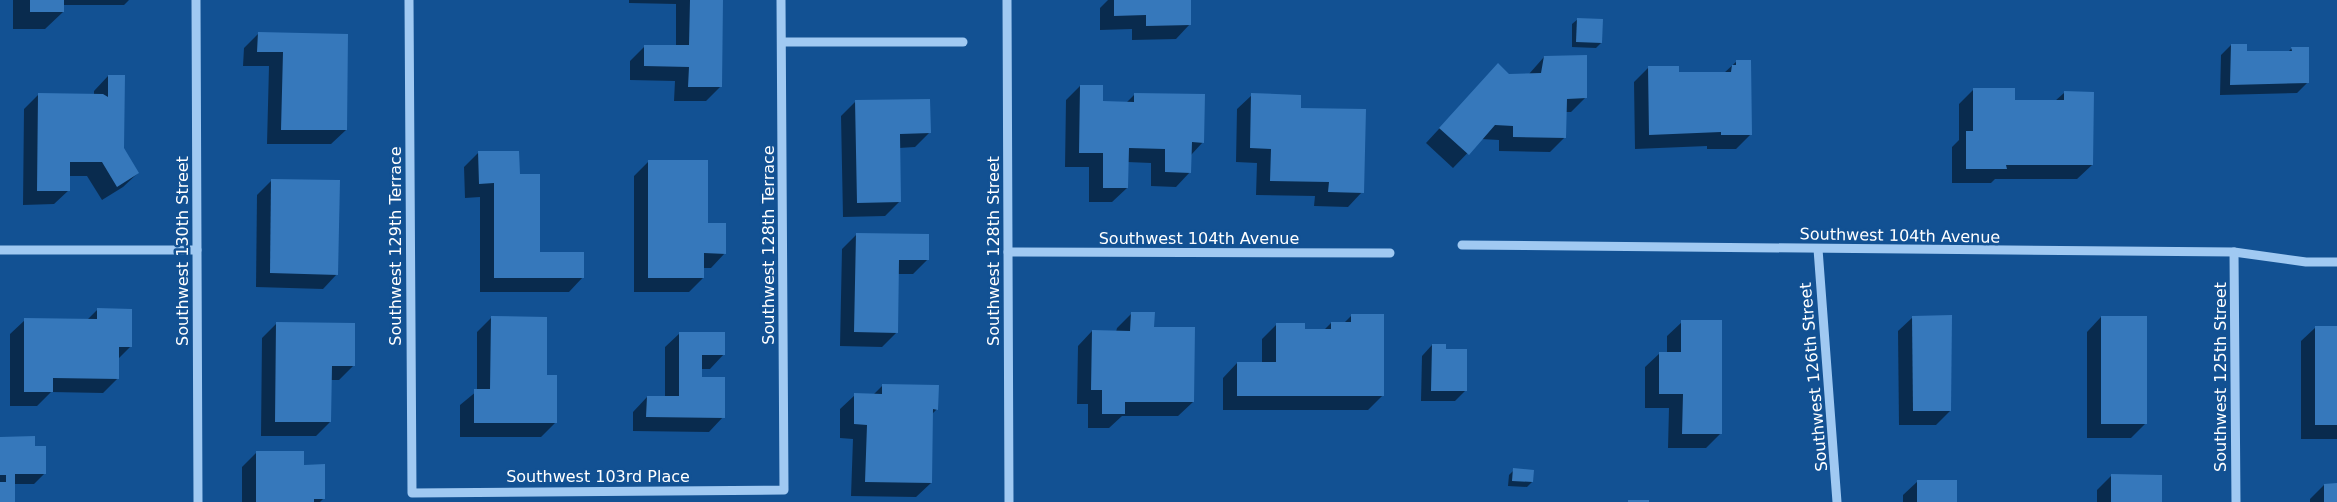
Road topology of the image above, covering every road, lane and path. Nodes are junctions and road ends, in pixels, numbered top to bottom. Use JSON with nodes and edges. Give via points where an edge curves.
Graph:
{"nodes":[{"id":1,"x":196,"y":0,"type":"edge"},
{"id":2,"x":409,"y":0,"type":"edge"},
{"id":3,"x":781,"y":0,"type":"edge"},
{"id":4,"x":1007,"y":0,"type":"edge"},
{"id":5,"x":782,"y":42,"type":"junction"},
{"id":6,"x":963,"y":42,"type":"dead end"},
{"id":7,"x":1462,"y":245,"type":"dead end"},
{"id":8,"x":1818,"y":249,"type":"junction"},
{"id":9,"x":0,"y":250,"type":"edge"},
{"id":10,"x":197,"y":250,"type":"junction"},
{"id":11,"x":1008,"y":252,"type":"junction"},
{"id":12,"x":2234,"y":252,"type":"junction"},
{"id":13,"x":1390,"y":253,"type":"dead end"},
{"id":14,"x":2337,"y":262,"type":"edge"},
{"id":15,"x":784,"y":490,"type":"joint"},
{"id":16,"x":412,"y":493,"type":"joint"},
{"id":17,"x":198,"y":502,"type":"edge"},
{"id":18,"x":1009,"y":502,"type":"edge"},
{"id":19,"x":1837,"y":502,"type":"edge"},
{"id":20,"x":2236,"y":502,"type":"edge"}],
"edges":[{"from":1,"to":10,"type":"street","name":"Southwest 130th Street"},
{"from":2,"to":16,"type":"street","name":"Southwest 129th Terrace"},
{"from":3,"to":5,"type":"street","name":"Southwest 128th Terrace"},
{"from":4,"to":11,"type":"street","name":"Southwest 128th Street"},
{"from":5,"to":6,"type":"street"},
{"from":5,"to":15,"type":"street","name":"Southwest 128th Terrace"},
{"from":7,"to":8,"type":"street","name":"Southwest 104th Avenue"},
{"from":8,"to":12,"type":"street","name":"Southwest 104th Avenue"},
{"from":8,"to":19,"type":"street","name":"Southwest 126th Street"},
{"from":9,"to":10,"type":"street"},
{"from":10,"to":17,"type":"street","name":"Southwest 130th Street"},
{"from":11,"to":13,"type":"street","name":"Southwest 104th Avenue"},
{"from":11,"to":18,"type":"street","name":"Southwest 128th Street"},
{"from":12,"to":14,"type":"street","name":"Southwest 104th Avenue","via":[[2306,262]]},
{"from":12,"to":20,"type":"street","name":"Southwest 125th Street"},
{"from":15,"to":16,"type":"street","name":"Southwest 103rd Place"}]}
